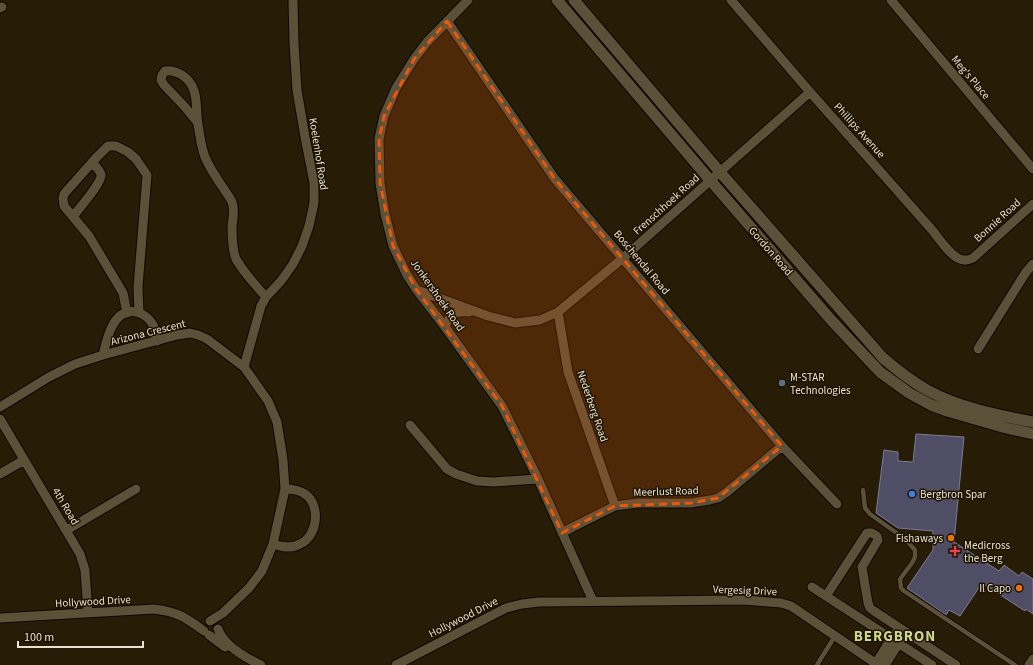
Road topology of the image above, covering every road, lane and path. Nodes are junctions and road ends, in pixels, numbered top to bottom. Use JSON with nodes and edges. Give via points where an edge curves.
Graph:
{"nodes":[{"id":1,"x":294,"y":0,"type":"edge"},
{"id":2,"x":468,"y":0,"type":"edge"},
{"id":3,"x":557,"y":0,"type":"edge"},
{"id":4,"x":574,"y":0,"type":"edge"},
{"id":5,"x":731,"y":0,"type":"edge"},
{"id":6,"x":891,"y":0,"type":"edge"},
{"id":7,"x":447,"y":21,"type":"junction"},
{"id":8,"x":810,"y":92,"type":"junction"},
{"id":9,"x":198,"y":123,"type":"junction"},
{"id":10,"x":92,"y":162,"type":"junction"},
{"id":11,"x":1033,"y":169,"type":"edge"},
{"id":12,"x":720,"y":172,"type":"junction"},
{"id":13,"x":710,"y":180,"type":"junction"},
{"id":14,"x":1033,"y":204,"type":"edge"},
{"id":15,"x":73,"y":217,"type":"junction"},
{"id":16,"x":978,"y":254,"type":"joint"},
{"id":17,"x":623,"y":258,"type":"junction"},
{"id":18,"x":1033,"y":264,"type":"edge"},
{"id":19,"x":416,"y":289,"type":"junction"},
{"id":20,"x":266,"y":297,"type":"junction"},
{"id":21,"x":479,"y":312,"type":"junction"},
{"id":22,"x":558,"y":312,"type":"junction"},
{"id":23,"x":127,"y":313,"type":"junction"},
{"id":24,"x":139,"y":313,"type":"junction"},
{"id":25,"x":445,"y":326,"type":"junction"},
{"id":26,"x":157,"y":340,"type":"junction"},
{"id":27,"x":978,"y":349,"type":"dead end"},
{"id":28,"x":103,"y":355,"type":"junction"},
{"id":29,"x":244,"y":367,"type":"junction"},
{"id":30,"x":904,"y":376,"type":"junction"},
{"id":31,"x":896,"y":385,"type":"junction"},
{"id":32,"x":0,"y":407,"type":"edge"},
{"id":33,"x":0,"y":419,"type":"edge"},
{"id":34,"x":1033,"y":422,"type":"edge"},
{"id":35,"x":410,"y":425,"type":"dead end"},
{"id":36,"x":1033,"y":434,"type":"edge"},
{"id":37,"x":782,"y":446,"type":"junction"},
{"id":38,"x":24,"y":460,"type":"junction"},
{"id":39,"x":0,"y":474,"type":"edge"},
{"id":40,"x":538,"y":479,"type":"junction"},
{"id":41,"x":136,"y":488,"type":"dead end"},
{"id":42,"x":284,"y":489,"type":"junction"},
{"id":43,"x":862,"y":490,"type":"dead end"},
{"id":44,"x":836,"y":504,"type":"dead end"},
{"id":45,"x":615,"y":506,"type":"junction"},
{"id":46,"x":67,"y":530,"type":"junction"},
{"id":47,"x":562,"y":533,"type":"junction"},
{"id":48,"x":273,"y":544,"type":"junction"},
{"id":49,"x":812,"y":587,"type":"dead end"},
{"id":50,"x":826,"y":596,"type":"junction"},
{"id":51,"x":593,"y":601,"type":"junction"},
{"id":52,"x":88,"y":613,"type":"junction"},
{"id":53,"x":0,"y":618,"type":"edge"},
{"id":54,"x":211,"y":628,"type":"junction"},
{"id":55,"x":902,"y":630,"type":"junction"},
{"id":56,"x":835,"y":636,"type":"junction"},
{"id":57,"x":895,"y":641,"type":"junction"},
{"id":58,"x":1033,"y":659,"type":"edge"},
{"id":59,"x":880,"y":664,"type":"edge"},
{"id":60,"x":250,"y":665,"type":"edge"},
{"id":61,"x":261,"y":665,"type":"edge"},
{"id":62,"x":396,"y":665,"type":"edge"},
{"id":63,"x":817,"y":665,"type":"edge"},
{"id":64,"x":932,"y":665,"type":"edge"},
{"id":65,"x":956,"y":665,"type":"edge"},
{"id":66,"x":1015,"y":665,"type":"edge"},
{"id":67,"x":1029,"y":665,"type":"edge"}],
"edges":[{"from":1,"to":20,"type":"street","name":"Koelenhof Road","via":[[297,90],[314,183],[314,203],[309,226],[293,264]]},
{"from":2,"to":7,"type":"street","name":"Jonkershoek Road"},
{"from":3,"to":13,"type":"street","name":"Gordon Road"},
{"from":4,"to":12,"type":"street","name":"Gordon Road"},
{"from":5,"to":8,"type":"street","name":"Phillips Avenue"},
{"from":6,"to":11,"type":"street","name":"Meg's Place"},
{"from":7,"to":17,"type":"street","name":"Boschendal Road","via":[[555,179]]},
{"from":7,"to":19,"type":"street","name":"Jonkershoek Road","via":[[414,59],[396,88],[384,116],[379,139],[380,183],[389,230],[398,259]]},
{"from":8,"to":12,"type":"street","name":"Frenschhoek Road"},
{"from":8,"to":16,"type":"street","name":"Phillips Avenue","via":[[956,257],[967,260]]},
{"from":9,"to":9,"type":"street","via":[[164,85],[161,78],[165,71],[177,72],[190,81],[197,98]]},
{"from":9,"to":20,"type":"street","via":[[204,155],[232,202],[233,250],[236,258]]},
{"from":10,"to":15,"type":"street","via":[[98,168],[100,180]]},
{"from":10,"to":15,"type":"street","via":[[64,194],[64,206]]},
{"from":10,"to":24,"type":"street","via":[[108,146],[116,146],[136,159],[147,175],[138,287]]},
{"from":12,"to":13,"type":"street","name":"Frenschhoek Road"},
{"from":12,"to":30,"type":"street","name":"Gordon Road","via":[[883,358]]},
{"from":13,"to":17,"type":"street","name":"Frenschhoek Road"},
{"from":13,"to":31,"type":"street","name":"Gordon Road","via":[[832,321],[880,372]]},
{"from":14,"to":16,"type":"street","name":"Bonnie Road"},
{"from":15,"to":23,"type":"street","via":[[89,236],[124,293]]},
{"from":17,"to":22,"type":"street","name":"Frenschhoek Road"},
{"from":17,"to":37,"type":"street","name":"Boschendal Road"},
{"from":18,"to":27,"type":"street"},
{"from":19,"to":21,"type":"street","name":"Frenschhoek Road"},
{"from":19,"to":25,"type":"street","name":"Jonkershoek Road"},
{"from":20,"to":29,"type":"street","name":"Koelenhof Road","via":[[261,306]]},
{"from":21,"to":22,"type":"street","name":"Frenschhoek Road","via":[[515,323],[540,320]]},
{"from":21,"to":25,"type":"street","via":[[458,312],[449,318]]},
{"from":22,"to":45,"type":"street","name":"Nederberg Road","via":[[568,372]]},
{"from":23,"to":24,"type":"street"},
{"from":23,"to":28,"type":"street","via":[[113,325]]},
{"from":24,"to":26,"type":"street","via":[[153,326]]},
{"from":25,"to":40,"type":"street","name":"Jonkershoek Road","via":[[502,406]]},
{"from":26,"to":28,"type":"street","name":"Arizona Crescent"},
{"from":26,"to":29,"type":"street","name":"Arizona Crescent","via":[[190,333],[198,334]]},
{"from":28,"to":32,"type":"street","name":"Arizona Crescent","via":[[75,364],[49,377]]},
{"from":29,"to":42,"type":"street","name":"Arizona Crescent","via":[[268,401],[277,422],[283,460]]},
{"from":30,"to":31,"type":"street"},
{"from":30,"to":34,"type":"street","name":"Gordon Road","via":[[952,402]]},
{"from":31,"to":36,"type":"street","name":"Gordon Road","via":[[947,411]]},
{"from":33,"to":38,"type":"street","name":"4th Road"},
{"from":35,"to":40,"type":"street","via":[[447,469],[456,474],[476,481]]},
{"from":37,"to":44,"type":"street","name":"Boschendal Road"},
{"from":37,"to":45,"type":"street","name":"Meerlust Road","via":[[727,492],[714,499],[691,503],[638,503]]},
{"from":38,"to":39,"type":"street"},
{"from":38,"to":46,"type":"street","name":"4th Road"},
{"from":40,"to":47,"type":"street","name":"Jonkershoek Road"},
{"from":41,"to":46,"type":"street"},
{"from":42,"to":48,"type":"street","name":"Arizona Crescent"},
{"from":42,"to":48,"type":"street","via":[[299,490],[306,494],[311,500],[314,524],[309,537],[302,544],[286,548]]},
{"from":43,"to":66,"type":"lane","via":[[865,508],[870,514],[905,539],[915,550],[912,563],[900,579],[901,588]]},
{"from":45,"to":47,"type":"street","name":"Meerlust Road"},
{"from":46,"to":52,"type":"street","name":"4th Road","via":[[84,562]]},
{"from":47,"to":51,"type":"street","name":"Jonkershoek Road"},
{"from":48,"to":54,"type":"street","name":"Arizona Crescent","via":[[262,571]]},
{"from":49,"to":50,"type":"street"},
{"from":50,"to":55,"type":"street","via":[[867,533],[872,533],[878,540],[863,563],[862,569],[869,606]]},
{"from":50,"to":57,"type":"street"},
{"from":51,"to":56,"type":"street","name":"Vergesig Drive","via":[[744,600],[781,603],[791,606]]},
{"from":51,"to":62,"type":"street","name":"Hollywood Drive","via":[[539,602],[506,608]]},
{"from":52,"to":53,"type":"street","name":"Hollywood Drive"},
{"from":52,"to":54,"type":"street","name":"Hollywood Drive","via":[[154,609],[176,613]]},
{"from":54,"to":60,"type":"street","name":"Hollywood Drive"},
{"from":54,"to":61,"type":"street","name":"Hollywood Drive","via":[[246,657]]},
{"from":55,"to":57,"type":"street"},
{"from":55,"to":65,"type":"street"},
{"from":56,"to":59,"type":"street","name":"Vergesig Drive"},
{"from":56,"to":63,"type":"lane"},
{"from":57,"to":59,"type":"street"},
{"from":57,"to":64,"type":"street"},
{"from":58,"to":67,"type":"street"}]}
